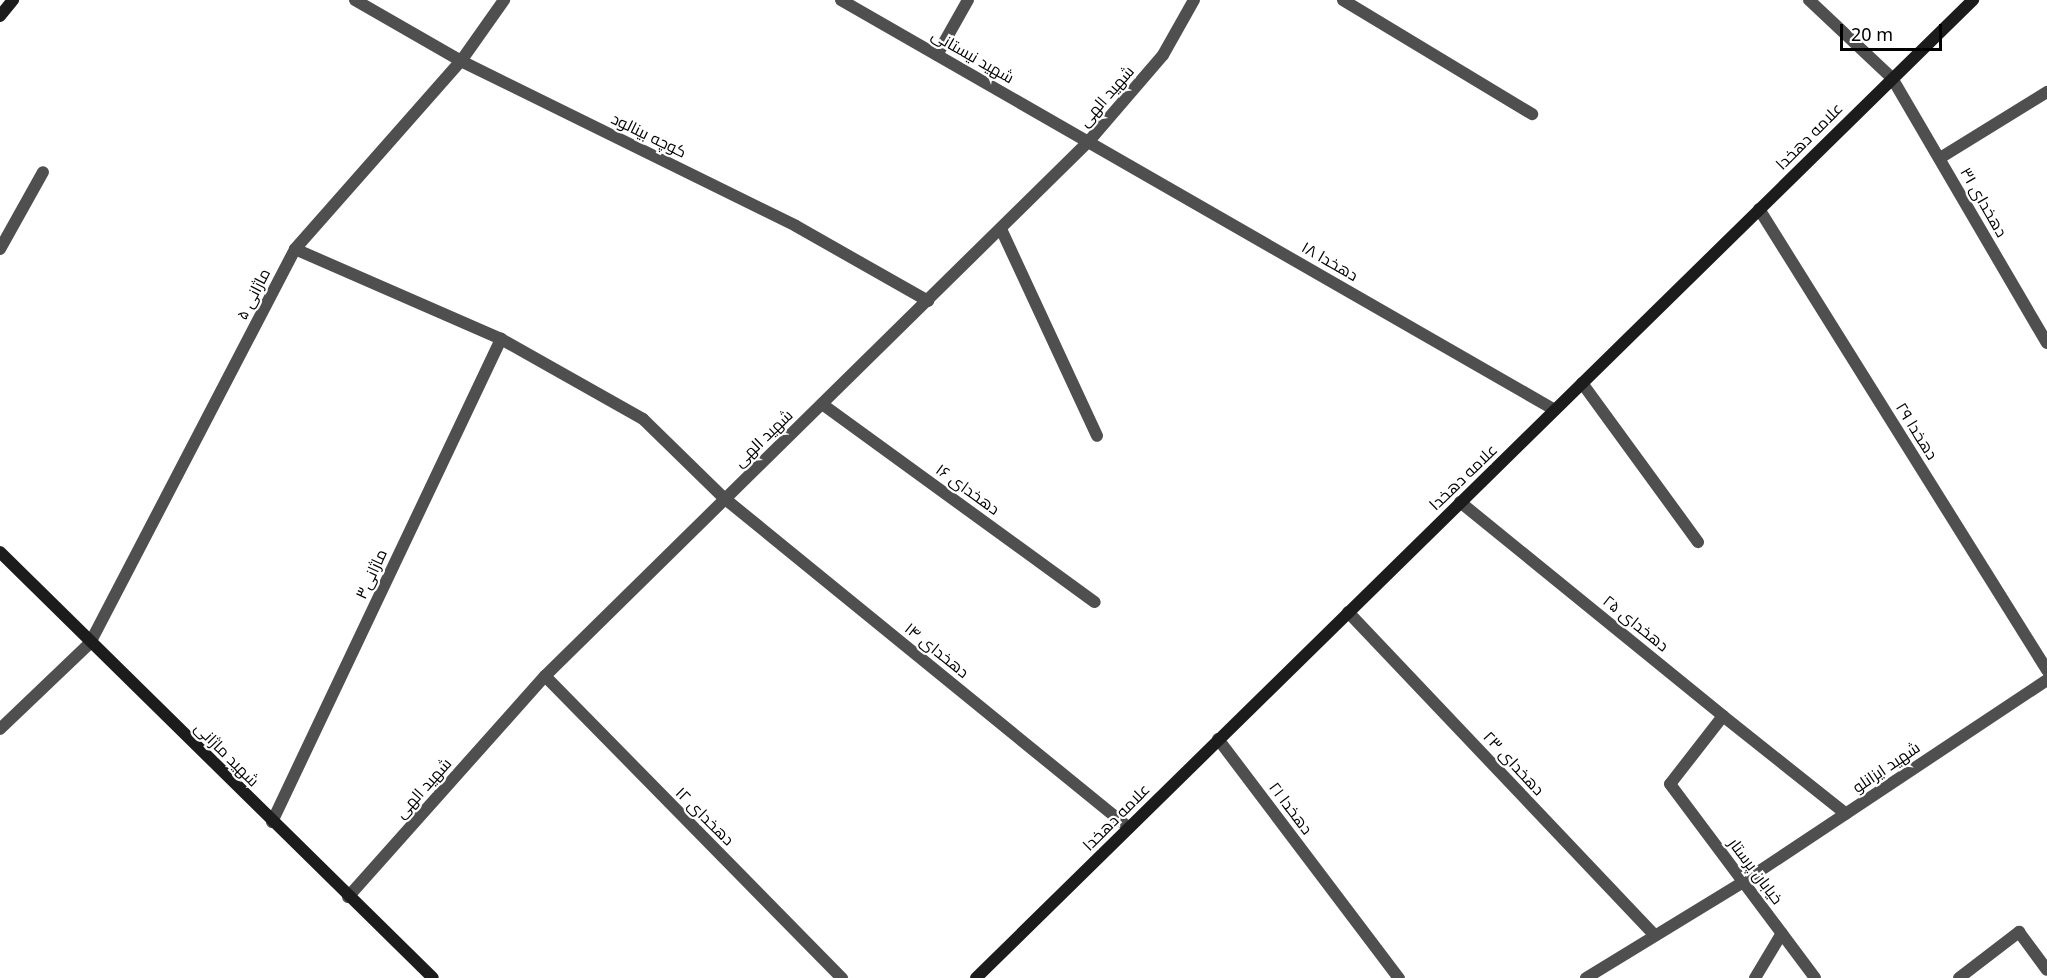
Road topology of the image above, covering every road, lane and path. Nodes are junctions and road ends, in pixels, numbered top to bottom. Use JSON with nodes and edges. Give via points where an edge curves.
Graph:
{"nodes":[{"id":1,"x":13,"y":0,"type":"edge"},
{"id":2,"x":355,"y":0,"type":"edge"},
{"id":3,"x":504,"y":0,"type":"edge"},
{"id":4,"x":841,"y":0,"type":"edge"},
{"id":5,"x":968,"y":0,"type":"edge"},
{"id":6,"x":1194,"y":0,"type":"edge"},
{"id":7,"x":1343,"y":0,"type":"edge"},
{"id":8,"x":1809,"y":0,"type":"edge"},
{"id":9,"x":1973,"y":0,"type":"edge"},
{"id":10,"x":0,"y":15,"type":"edge"},
{"id":11,"x":937,"y":54,"type":"junction"},
{"id":12,"x":460,"y":61,"type":"junction"},
{"id":13,"x":1892,"y":78,"type":"junction"},
{"id":14,"x":2047,"y":92,"type":"edge"},
{"id":15,"x":1532,"y":114,"type":"dead end"},
{"id":16,"x":1089,"y":141,"type":"junction"},
{"id":17,"x":1940,"y":158,"type":"junction"},
{"id":18,"x":43,"y":172,"type":"dead end"},
{"id":19,"x":1759,"y":209,"type":"junction"},
{"id":20,"x":1001,"y":229,"type":"junction"},
{"id":21,"x":0,"y":249,"type":"edge"},
{"id":22,"x":295,"y":249,"type":"junction"},
{"id":23,"x":928,"y":301,"type":"junction"},
{"id":24,"x":501,"y":339,"type":"junction"},
{"id":25,"x":2047,"y":343,"type":"edge"},
{"id":26,"x":1582,"y":383,"type":"junction"},
{"id":27,"x":822,"y":404,"type":"junction"},
{"id":28,"x":1555,"y":410,"type":"junction"},
{"id":29,"x":1097,"y":436,"type":"dead end"},
{"id":30,"x":724,"y":498,"type":"junction"},
{"id":31,"x":1460,"y":502,"type":"junction"},
{"id":32,"x":1698,"y":542,"type":"dead end"},
{"id":33,"x":0,"y":552,"type":"edge"},
{"id":34,"x":1095,"y":602,"type":"dead end"},
{"id":35,"x":1348,"y":612,"type":"junction"},
{"id":36,"x":90,"y":643,"type":"junction"},
{"id":37,"x":2047,"y":670,"type":"edge"},
{"id":38,"x":545,"y":676,"type":"junction"},
{"id":39,"x":2047,"y":680,"type":"edge"},
{"id":40,"x":1724,"y":716,"type":"junction"},
{"id":41,"x":0,"y":729,"type":"edge"},
{"id":42,"x":1218,"y":739,"type":"junction"},
{"id":43,"x":1846,"y":814,"type":"junction"},
{"id":44,"x":272,"y":822,"type":"junction"},
{"id":45,"x":1129,"y":828,"type":"junction"},
{"id":46,"x":1743,"y":882,"type":"junction"},
{"id":47,"x":348,"y":897,"type":"junction"},
{"id":48,"x":1782,"y":933,"type":"junction"},
{"id":49,"x":1655,"y":936,"type":"junction"},
{"id":50,"x":2047,"y":970,"type":"edge"},
{"id":51,"x":433,"y":978,"type":"edge"},
{"id":52,"x":842,"y":978,"type":"edge"},
{"id":53,"x":976,"y":978,"type":"edge"},
{"id":54,"x":1399,"y":978,"type":"edge"},
{"id":55,"x":1586,"y":978,"type":"edge"},
{"id":56,"x":1755,"y":978,"type":"edge"},
{"id":57,"x":1815,"y":978,"type":"edge"},
{"id":58,"x":1959,"y":978,"type":"edge"}],
"edges":[{"from":1,"to":10,"type":"street"},
{"from":2,"to":12,"type":"street","name":"کوچه بینالود"},
{"from":3,"to":12,"type":"street","name":"۵ ماژانی"},
{"from":4,"to":11,"type":"street","name":"شهید نیستانی"},
{"from":5,"to":11,"type":"street"},
{"from":6,"to":16,"type":"street","name":"شهید الهی","via":[[1163,55]]},
{"from":7,"to":15,"type":"street"},
{"from":8,"to":13,"type":"street","name":"دهخدای ۳۱"},
{"from":9,"to":13,"type":"street","name":"علامه دهخدا"},
{"from":11,"to":16,"type":"street","name":"شهید نیستانی"},
{"from":12,"to":22,"type":"street","name":"۵ ماژانی"},
{"from":12,"to":23,"type":"street","name":"کوچه بینالود","via":[[796,226]]},
{"from":13,"to":17,"type":"street","name":"دهخدای ۳۱"},
{"from":13,"to":19,"type":"street","name":"علامه دهخدا"},
{"from":14,"to":17,"type":"street"},
{"from":16,"to":20,"type":"street","name":"شهید الهی"},
{"from":16,"to":28,"type":"street","name":"دهخدا ۱۸"},
{"from":17,"to":25,"type":"street","name":"دهخدای ۳۱"},
{"from":18,"to":21,"type":"street"},
{"from":19,"to":26,"type":"street","name":"علامه دهخدا"},
{"from":19,"to":37,"type":"street","name":"دهخدا ۲۹"},
{"from":20,"to":23,"type":"street","name":"شهید الهی"},
{"from":20,"to":29,"type":"street"},
{"from":22,"to":24,"type":"street","name":"دهخدای ۱۴"},
{"from":22,"to":36,"type":"street","name":"۵ ماژانی"},
{"from":23,"to":27,"type":"street","name":"شهید الهی"},
{"from":24,"to":30,"type":"street","name":"دهخدای ۱۴","via":[[643,419]]},
{"from":24,"to":44,"type":"street","name":"ماژانی۳"},
{"from":26,"to":28,"type":"street","name":"علامه دهخدا"},
{"from":26,"to":32,"type":"street"},
{"from":27,"to":30,"type":"street","name":"شهید الهی"},
{"from":27,"to":34,"type":"street","name":"دهخدای ۱۶"},
{"from":28,"to":31,"type":"street","name":"علامه دهخدا"},
{"from":30,"to":38,"type":"street","name":"شهید الهی"},
{"from":30,"to":45,"type":"street","name":"دهخدای ۱۴"},
{"from":31,"to":35,"type":"street","name":"علامه دهخدا"},
{"from":31,"to":40,"type":"street","name":"دهخدای ۲۵"},
{"from":33,"to":36,"type":"street","name":"شهید ماژانی"},
{"from":35,"to":42,"type":"street","name":"علامه دهخدا"},
{"from":35,"to":49,"type":"street","name":"دهخدای ۲۳"},
{"from":36,"to":41,"type":"street","name":"۵ ماژانی"},
{"from":36,"to":44,"type":"street","name":"شهید ماژانی"},
{"from":38,"to":47,"type":"street","name":"شهید الهی"},
{"from":38,"to":52,"type":"street","name":"دهخدای ۱۲"},
{"from":39,"to":43,"type":"street","name":"شهید ایزانلو"},
{"from":40,"to":43,"type":"street","name":"دهخدای ۲۵"},
{"from":40,"to":46,"type":"street","name":"خیابان پرستار","via":[[1670,784]]},
{"from":42,"to":45,"type":"street","name":"علامه دهخدا"},
{"from":42,"to":54,"type":"street","name":"دهخدا ۲۱"},
{"from":43,"to":46,"type":"street","name":"شهید ایزانلو"},
{"from":44,"to":47,"type":"street","name":"شهید ماژانی"},
{"from":45,"to":53,"type":"street","name":"علامه دهخدا"},
{"from":46,"to":48,"type":"street","name":"خیابان پرستار"},
{"from":46,"to":49,"type":"street","name":"شهید ایزانلو"},
{"from":47,"to":51,"type":"street","name":"شهید ماژانی"},
{"from":48,"to":56,"type":"street"},
{"from":48,"to":57,"type":"street","name":"خیابان پرستار"},
{"from":49,"to":55,"type":"street","name":"شهید ایزانلو"},
{"from":50,"to":58,"type":"street","via":[[2019,932]]}]}
